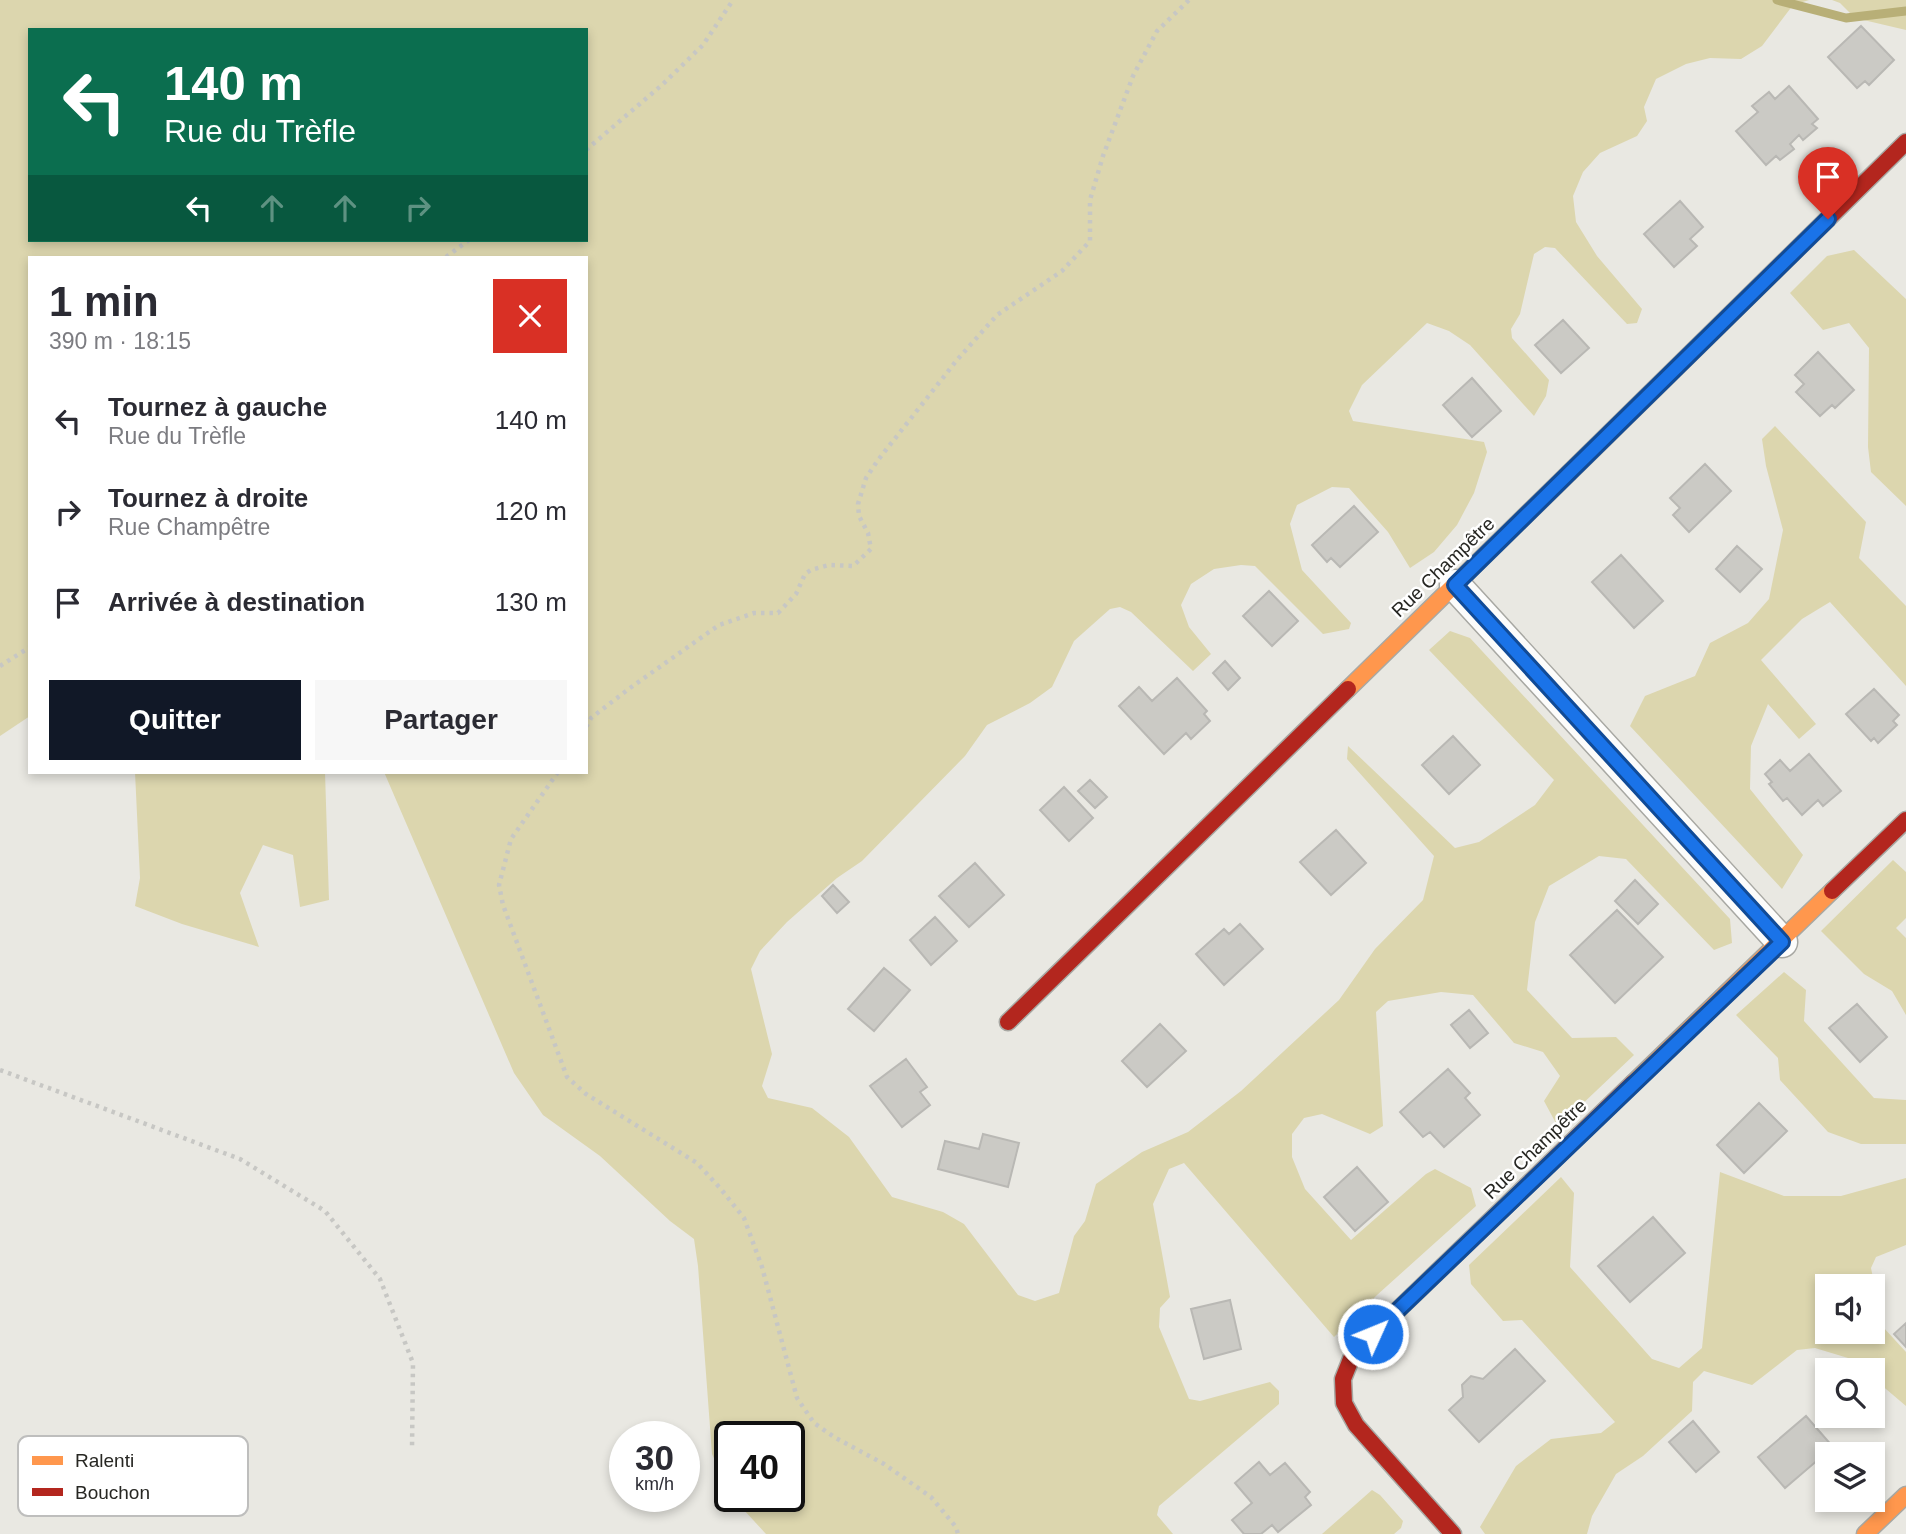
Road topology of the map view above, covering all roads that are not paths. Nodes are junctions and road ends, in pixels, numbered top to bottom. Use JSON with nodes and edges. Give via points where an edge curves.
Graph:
{"nodes":[{"id":1,"x":1906,"y":142,"type":"edge"},
{"id":2,"x":1455,"y":585,"type":"junction"},
{"id":3,"x":1906,"y":820,"type":"edge"},
{"id":4,"x":1782,"y":942,"type":"junction"},
{"id":5,"x":1008,"y":1022,"type":"dead end"},
{"id":6,"x":1906,"y":1495,"type":"edge"},
{"id":7,"x":1453,"y":1534,"type":"edge"},
{"id":8,"x":1865,"y":1534,"type":"edge"}],
"edges":[{"from":1,"to":2,"type":"street","name":"Rue Champêtre"},
{"from":2,"to":4,"type":"street"},
{"from":2,"to":5,"type":"street","name":"Rue Champêtre"},
{"from":3,"to":4,"type":"street","name":"Rue Champêtre"},
{"from":4,"to":7,"type":"street","name":"Rue Champêtre","via":[[1350,1359],[1343,1379],[1344,1403],[1356,1425]]},
{"from":6,"to":8,"type":"street"}]}
